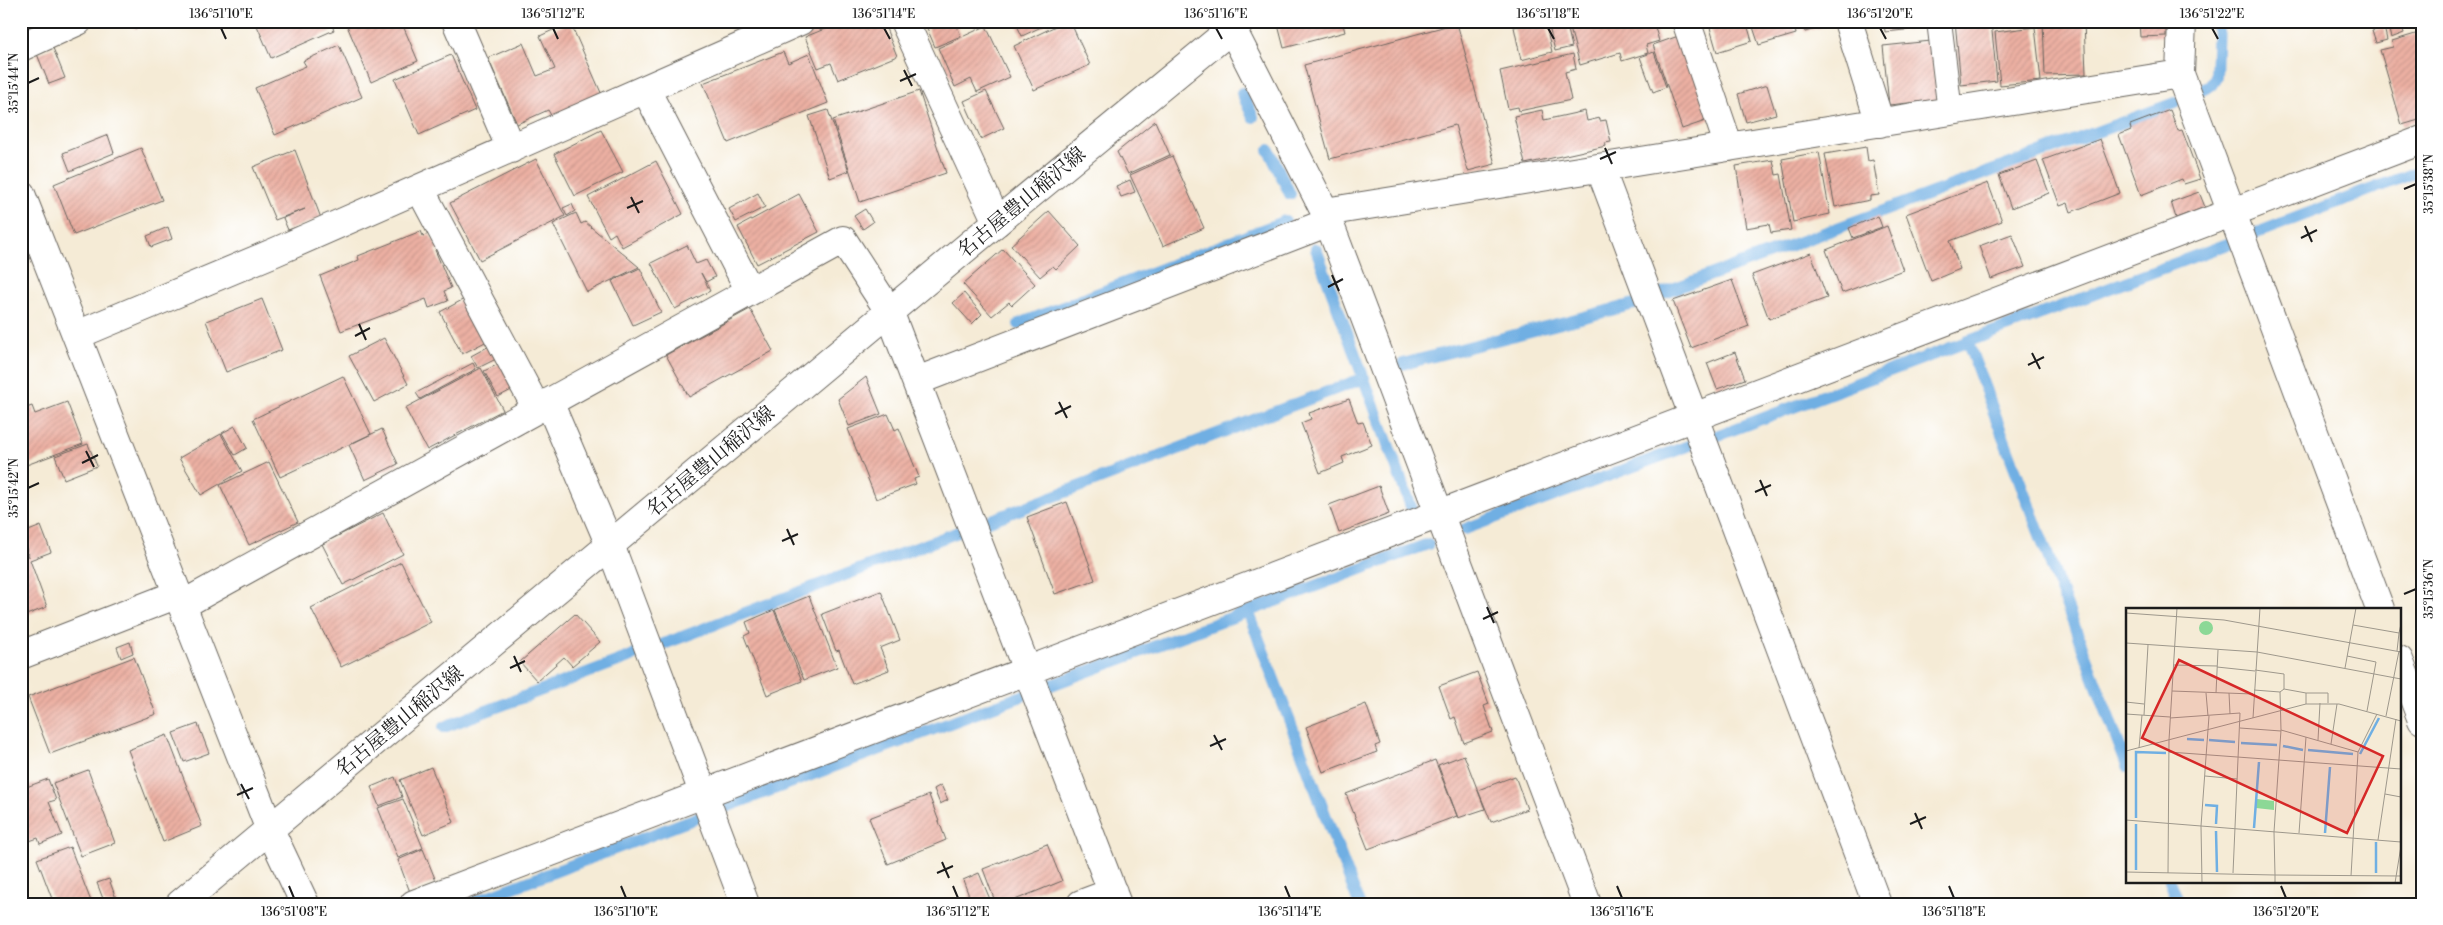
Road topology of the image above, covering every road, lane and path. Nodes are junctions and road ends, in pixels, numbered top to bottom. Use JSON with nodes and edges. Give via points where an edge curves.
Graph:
{"nodes":[{"id":1,"x":78,"y":21,"type":"edge"},
{"id":2,"x":456,"y":21,"type":"edge"},
{"id":3,"x":800,"y":21,"type":"edge"},
{"id":4,"x":904,"y":21,"type":"edge"},
{"id":5,"x":1686,"y":21,"type":"edge"},
{"id":6,"x":1848,"y":21,"type":"edge"},
{"id":7,"x":1939,"y":21,"type":"edge"},
{"id":8,"x":2182,"y":21,"type":"edge"},
{"id":9,"x":1234,"y":24,"type":"edge"},
{"id":10,"x":21,"y":47,"type":"edge"},
{"id":11,"x":2180,"y":74,"type":"junction"},
{"id":12,"x":646,"y":90,"type":"junction"},
{"id":13,"x":1950,"y":112,"type":"junction"},
{"id":14,"x":1880,"y":123,"type":"junction"},
{"id":15,"x":2422,"y":140,"type":"edge"},
{"id":16,"x":1729,"y":147,"type":"junction"},
{"id":17,"x":511,"y":149,"type":"junction"},
{"id":18,"x":1600,"y":168,"type":"junction"},
{"id":19,"x":420,"y":189,"type":"junction"},
{"id":20,"x":21,"y":194,"type":"edge"},
{"id":21,"x":2232,"y":213,"type":"junction"},
{"id":22,"x":1327,"y":217,"type":"junction"},
{"id":23,"x":997,"y":222,"type":"junction"},
{"id":24,"x":750,"y":291,"type":"junction"},
{"id":25,"x":890,"y":311,"type":"junction"},
{"id":26,"x":76,"y":335,"type":"junction"},
{"id":27,"x":917,"y":381,"type":"junction"},
{"id":28,"x":543,"y":406,"type":"junction"},
{"id":29,"x":1694,"y":417,"type":"junction"},
{"id":30,"x":1440,"y":514,"type":"junction"},
{"id":31,"x":610,"y":545,"type":"junction"},
{"id":32,"x":180,"y":599,"type":"junction"},
{"id":33,"x":2380,"y":608,"type":"edge"},
{"id":34,"x":21,"y":655,"type":"edge"},
{"id":35,"x":2400,"y":663,"type":"edge"},
{"id":36,"x":1027,"y":671,"type":"junction"},
{"id":37,"x":2422,"y":720,"type":"edge"},
{"id":38,"x":704,"y":794,"type":"junction"},
{"id":39,"x":270,"y":830,"type":"junction"},
{"id":40,"x":1115,"y":898,"type":"edge"},
{"id":41,"x":180,"y":904,"type":"edge"},
{"id":42,"x":305,"y":904,"type":"edge"},
{"id":43,"x":414,"y":904,"type":"edge"},
{"id":44,"x":746,"y":904,"type":"edge"},
{"id":45,"x":1080,"y":904,"type":"edge"},
{"id":46,"x":1587,"y":904,"type":"edge"},
{"id":47,"x":1877,"y":904,"type":"edge"}],
"edges":[{"from":1,"to":10,"type":"street"},
{"from":2,"to":17,"type":"street"},
{"from":3,"to":12,"type":"street"},
{"from":4,"to":23,"type":"street"},
{"from":5,"to":16,"type":"street"},
{"from":6,"to":14,"type":"street"},
{"from":7,"to":13,"type":"lane"},
{"from":8,"to":11,"type":"street"},
{"from":9,"to":22,"type":"street"},
{"from":9,"to":23,"type":"street","name":"名古屋豊山稲沢線"},
{"from":11,"to":13,"type":"street"},
{"from":11,"to":21,"type":"street"},
{"from":12,"to":17,"type":"street"},
{"from":12,"to":24,"type":"street"},
{"from":13,"to":14,"type":"street"},
{"from":14,"to":16,"type":"street"},
{"from":15,"to":21,"type":"street"},
{"from":16,"to":18,"type":"street"},
{"from":17,"to":19,"type":"street"},
{"from":18,"to":22,"type":"street"},
{"from":18,"to":29,"type":"street"},
{"from":19,"to":26,"type":"street"},
{"from":19,"to":28,"type":"street"},
{"from":20,"to":26,"type":"street"},
{"from":21,"to":29,"type":"street"},
{"from":21,"to":33,"type":"street"},
{"from":22,"to":27,"type":"street"},
{"from":22,"to":30,"type":"street"},
{"from":23,"to":25,"type":"street","name":"名古屋豊山稲沢線"},
{"from":24,"to":25,"type":"street","via":[[843,240]]},
{"from":24,"to":28,"type":"street"},
{"from":25,"to":27,"type":"street"},
{"from":25,"to":31,"type":"street","name":"名古屋豊山稲沢線"},
{"from":26,"to":32,"type":"street"},
{"from":27,"to":36,"type":"street"},
{"from":28,"to":31,"type":"street"},
{"from":28,"to":32,"type":"street"},
{"from":29,"to":30,"type":"street"},
{"from":29,"to":47,"type":"street"},
{"from":30,"to":36,"type":"street"},
{"from":30,"to":46,"type":"street"},
{"from":31,"to":38,"type":"street"},
{"from":31,"to":39,"type":"street","name":"名古屋豊山稲沢線"},
{"from":32,"to":34,"type":"street"},
{"from":32,"to":39,"type":"street"},
{"from":35,"to":37,"type":"street"},
{"from":36,"to":38,"type":"street"},
{"from":36,"to":40,"type":"street"},
{"from":38,"to":43,"type":"street"},
{"from":38,"to":44,"type":"street"},
{"from":39,"to":41,"type":"street","name":"名古屋豊山稲沢線"},
{"from":39,"to":42,"type":"street"},
{"from":40,"to":45,"type":"street"}]}
